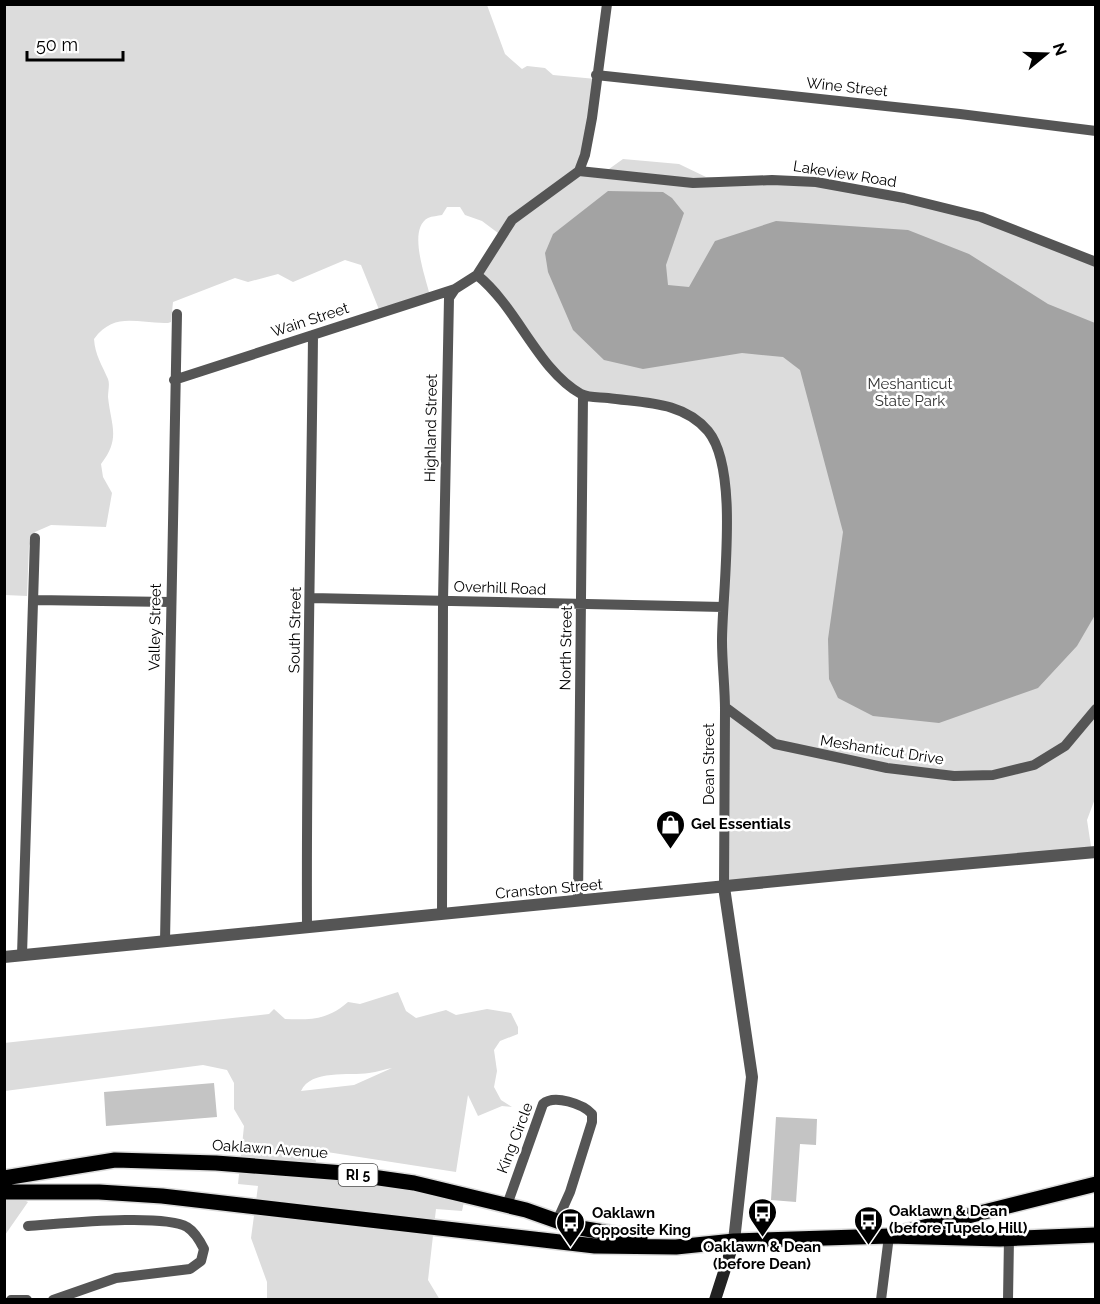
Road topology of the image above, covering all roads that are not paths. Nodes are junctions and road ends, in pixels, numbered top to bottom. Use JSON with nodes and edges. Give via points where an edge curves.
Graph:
{"nodes":[{"id":1,"x":607,"y":4,"type":"edge"},
{"id":2,"x":596,"y":75,"type":"junction"},
{"id":3,"x":1095,"y":131,"type":"edge"},
{"id":4,"x":579,"y":171,"type":"junction"},
{"id":5,"x":1095,"y":262,"type":"edge"},
{"id":6,"x":477,"y":275,"type":"junction"},
{"id":7,"x":454,"y":289,"type":"junction"},
{"id":8,"x":177,"y":314,"type":"dead end"},
{"id":9,"x":313,"y":335,"type":"junction"},
{"id":10,"x":174,"y":380,"type":"junction"},
{"id":11,"x":583,"y":395,"type":"junction"},
{"id":12,"x":35,"y":538,"type":"dead end"},
{"id":13,"x":311,"y":598,"type":"junction"},
{"id":14,"x":34,"y":600,"type":"junction"},
{"id":15,"x":443,"y":600,"type":"junction"},
{"id":16,"x":170,"y":602,"type":"junction"},
{"id":17,"x":581,"y":606,"type":"junction"},
{"id":18,"x":723,"y":608,"type":"junction"},
{"id":19,"x":725,"y":707,"type":"junction"},
{"id":20,"x":1095,"y":710,"type":"edge"},
{"id":21,"x":1095,"y":852,"type":"edge"},
{"id":22,"x":724,"y":887,"type":"junction"},
{"id":23,"x":578,"y":901,"type":"junction"},
{"id":24,"x":442,"y":914,"type":"junction"},
{"id":25,"x":307,"y":926,"type":"junction"},
{"id":26,"x":165,"y":941,"type":"junction"},
{"id":27,"x":22,"y":955,"type":"junction"},
{"id":28,"x":4,"y":957,"type":"edge"},
{"id":29,"x":4,"y":1178,"type":"edge"},
{"id":30,"x":1095,"y":1184,"type":"edge"},
{"id":31,"x":4,"y":1192,"type":"edge"},
{"id":32,"x":507,"y":1205,"type":"junction"},
{"id":33,"x":557,"y":1221,"type":"junction"},
{"id":34,"x":28,"y":1226,"type":"dead end"},
{"id":35,"x":1095,"y":1234,"type":"edge"},
{"id":36,"x":890,"y":1236,"type":"junction"},
{"id":37,"x":1009,"y":1238,"type":"junction"},
{"id":38,"x":734,"y":1241,"type":"junction"},
{"id":39,"x":705,"y":1244,"type":"junction"},
{"id":40,"x":882,"y":1296,"type":"edge"},
{"id":41,"x":11,"y":1299,"type":"edge"},
{"id":42,"x":27,"y":1299,"type":"edge"},
{"id":43,"x":53,"y":1299,"type":"edge"},
{"id":44,"x":715,"y":1299,"type":"edge"},
{"id":45,"x":872,"y":1299,"type":"edge"},
{"id":46,"x":1008,"y":1299,"type":"edge"}],
"edges":[{"from":1,"to":2,"type":"street"},
{"from":2,"to":3,"type":"street","name":"Wine Street"},
{"from":2,"to":4,"type":"street","via":[[585,155]]},
{"from":4,"to":5,"type":"street","name":"Lakeview Road","via":[[693,183],[816,182],[981,217]]},
{"from":4,"to":6,"type":"street","via":[[512,220]]},
{"from":6,"to":7,"type":"street"},
{"from":6,"to":11,"type":"street","via":[[500,294],[554,373]]},
{"from":7,"to":9,"type":"street","name":"Wain Street"},
{"from":7,"to":15,"type":"street","name":"Highland Street","via":[[449,298]]},
{"from":8,"to":10,"type":"street","name":"Valley Street"},
{"from":9,"to":10,"type":"street","name":"Wain Street"},
{"from":9,"to":13,"type":"street","name":"South Street"},
{"from":10,"to":16,"type":"street","name":"Valley Street"},
{"from":11,"to":17,"type":"street","name":"North Street"},
{"from":11,"to":18,"type":"street","name":"Dean Street","via":[[653,402],[688,415],[709,432],[722,465],[727,532]]},
{"from":12,"to":14,"type":"street"},
{"from":13,"to":15,"type":"street","name":"Overhill Road"},
{"from":13,"to":25,"type":"street","name":"South Street","via":[[306,759]]},
{"from":14,"to":16,"type":"street"},
{"from":14,"to":27,"type":"street"},
{"from":15,"to":17,"type":"street","name":"Overhill Road"},
{"from":15,"to":24,"type":"street","name":"Highland Street"},
{"from":16,"to":26,"type":"street","name":"Valley Street"},
{"from":17,"to":18,"type":"street","name":"Overhill Road"},
{"from":17,"to":23,"type":"street","name":"North Street"},
{"from":18,"to":19,"type":"street","name":"Dean Street"},
{"from":19,"to":20,"type":"street","name":"Meshanticut Drive","via":[[775,744],[887,768],[954,776],[993,775],[1034,765],[1065,746]]},
{"from":19,"to":22,"type":"street","name":"Dean Street"},
{"from":21,"to":22,"type":"street","name":"Cranston Street"},
{"from":22,"to":23,"type":"street","name":"Cranston Street"},
{"from":22,"to":38,"type":"street","name":"Dean Street","via":[[752,1077]]},
{"from":23,"to":24,"type":"street","name":"Cranston Street"},
{"from":24,"to":25,"type":"street","name":"Cranston Street"},
{"from":25,"to":26,"type":"street","name":"Cranston Street"},
{"from":26,"to":27,"type":"street","name":"Cranston Street"},
{"from":27,"to":28,"type":"street","name":"Cranston Street"},
{"from":29,"to":32,"type":"main road","name":"Oaklawn Avenue","number":"RI 5","via":[[115,1160],[161,1160],[391,1179]]},
{"from":30,"to":36,"type":"main road","name":"Oaklawn Avenue","number":"RI 5"},
{"from":31,"to":39,"type":"main road","name":"Oaklawn Avenue","number":"RI 5","via":[[162,1196],[595,1246]]},
{"from":32,"to":33,"type":"main road","name":"Oaklawn Avenue","number":"RI 5"},
{"from":32,"to":33,"type":"street","name":"King Circle","via":[[543,1104],[548,1099],[570,1103],[588,1110],[592,1122]]},
{"from":33,"to":39,"type":"main road","name":"Oaklawn Avenue","number":"RI 5","via":[[615,1236]]},
{"from":34,"to":43,"type":"street","via":[[151,1222],[187,1227],[204,1249],[201,1261],[190,1269],[116,1278]]},
{"from":35,"to":37,"type":"main road","name":"Oaklawn Avenue","number":"RI 5"},
{"from":36,"to":37,"type":"main road","name":"Oaklawn Avenue","number":"RI 5"},
{"from":36,"to":38,"type":"main road","name":"Oaklawn Avenue","number":"RI 5"},
{"from":36,"to":40,"type":"street"},
{"from":37,"to":46,"type":"street"},
{"from":38,"to":39,"type":"main road","name":"Oaklawn Avenue","number":"RI 5"},
{"from":38,"to":44,"type":"main road"},
{"from":40,"to":45,"type":"street"},
{"from":41,"to":42,"type":"street"}]}
